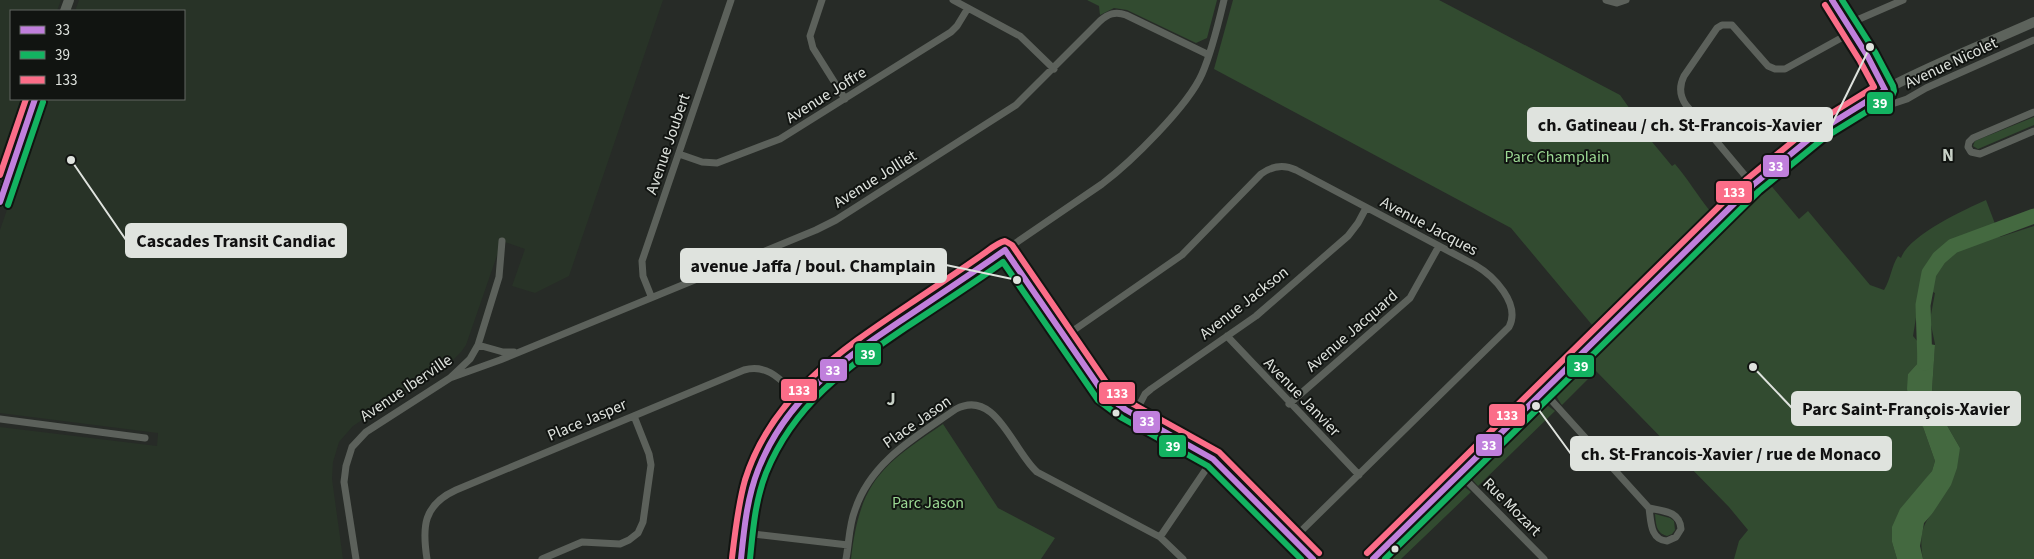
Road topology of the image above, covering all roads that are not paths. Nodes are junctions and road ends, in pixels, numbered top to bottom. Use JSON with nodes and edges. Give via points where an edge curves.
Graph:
{"nodes":[{"id":1,"x":731,"y":0,"type":"edge"},
{"id":2,"x":822,"y":0,"type":"edge"},
{"id":3,"x":954,"y":0,"type":"edge"},
{"id":4,"x":1224,"y":0,"type":"edge"},
{"id":5,"x":1606,"y":0,"type":"edge"},
{"id":6,"x":1626,"y":0,"type":"edge"},
{"id":7,"x":1832,"y":0,"type":"edge"},
{"id":8,"x":1903,"y":0,"type":"edge"},
{"id":9,"x":968,"y":8,"type":"junction"},
{"id":10,"x":2034,"y":22,"type":"edge"},
{"id":11,"x":1850,"y":28,"type":"junction"},
{"id":12,"x":2034,"y":40,"type":"edge"},
{"id":13,"x":1209,"y":55,"type":"junction"},
{"id":14,"x":1054,"y":69,"type":"junction"},
{"id":15,"x":1885,"y":90,"type":"junction"},
{"id":16,"x":845,"y":99,"type":"junction"},
{"id":17,"x":35,"y":100,"type":"edge"},
{"id":18,"x":2034,"y":112,"type":"edge"},
{"id":19,"x":2034,"y":131,"type":"edge"},
{"id":20,"x":679,"y":154,"type":"junction"},
{"id":21,"x":1754,"y":185,"type":"junction"},
{"id":22,"x":0,"y":202,"type":"edge"},
{"id":23,"x":1366,"y":208,"type":"junction"},
{"id":24,"x":502,"y":241,"type":"dead end"},
{"id":25,"x":1439,"y":246,"type":"junction"},
{"id":26,"x":1005,"y":250,"type":"junction"},
{"id":27,"x":652,"y":296,"type":"junction"},
{"id":28,"x":1227,"y":336,"type":"junction"},
{"id":29,"x":1064,"y":337,"type":"junction"},
{"id":30,"x":478,"y":345,"type":"junction"},
{"id":31,"x":519,"y":351,"type":"junction"},
{"id":32,"x":450,"y":378,"type":"junction"},
{"id":33,"x":1543,"y":391,"type":"junction"},
{"id":34,"x":800,"y":398,"type":"junction"},
{"id":35,"x":1289,"y":404,"type":"junction"},
{"id":36,"x":1134,"y":415,"type":"junction"},
{"id":37,"x":634,"y":416,"type":"junction"},
{"id":38,"x":0,"y":419,"type":"edge"},
{"id":39,"x":145,"y":438,"type":"dead end"},
{"id":40,"x":1213,"y":459,"type":"junction"},
{"id":41,"x":1460,"y":474,"type":"junction"},
{"id":42,"x":1359,"y":475,"type":"junction"},
{"id":43,"x":1649,"y":508,"type":"junction"},
{"id":44,"x":744,"y":533,"type":"junction"},
{"id":45,"x":1160,"y":537,"type":"junction"},
{"id":46,"x":1293,"y":539,"type":"junction"},
{"id":47,"x":848,"y":546,"type":"junction"},
{"id":48,"x":356,"y":559,"type":"edge"},
{"id":49,"x":427,"y":559,"type":"edge"},
{"id":50,"x":542,"y":559,"type":"edge"},
{"id":51,"x":741,"y":559,"type":"edge"},
{"id":52,"x":846,"y":559,"type":"edge"},
{"id":53,"x":1183,"y":559,"type":"edge"},
{"id":54,"x":1313,"y":559,"type":"edge"},
{"id":55,"x":1373,"y":559,"type":"edge"},
{"id":56,"x":1544,"y":559,"type":"edge"}],
"edges":[{"from":1,"to":20,"type":"street","name":"Avenue Joubert"},
{"from":2,"to":16,"type":"street","via":[[810,40]]},
{"from":3,"to":9,"type":"street"},
{"from":4,"to":13,"type":"street"},
{"from":5,"to":6,"type":"street","via":[[1617,3]]},
{"from":7,"to":11,"type":"street"},
{"from":8,"to":11,"type":"street","via":[[1857,20]]},
{"from":9,"to":14,"type":"street","via":[[1020,36]]},
{"from":9,"to":16,"type":"street","name":"Avenue Joffre","via":[[951,32]]},
{"from":10,"to":15,"type":"street"},
{"from":11,"to":15,"type":"street"},
{"from":11,"to":21,"type":"street","via":[[1846,35],[1832,44],[1780,69],[1764,62],[1734,27],[1722,25],[1714,30],[1684,76],[1680,89],[1683,101]]},
{"from":12,"to":15,"type":"street","name":"Avenue Nicolet","via":[[1902,101],[1893,102]]},
{"from":13,"to":14,"type":"street","name":"Avenue Jolliet","via":[[1126,15],[1114,13],[1100,21]]},
{"from":13,"to":26,"type":"street","via":[[1202,75],[1186,101],[1125,164],[1102,184]]},
{"from":14,"to":27,"type":"street","name":"Avenue Jolliet","via":[[1010,110],[836,220]]},
{"from":15,"to":21,"type":"street","via":[[1819,131]]},
{"from":16,"to":20,"type":"street","name":"Avenue Joffre","via":[[785,136],[722,162],[707,163]]},
{"from":17,"to":22,"type":"street"},
{"from":18,"to":19,"type":"street","via":[[1973,138],[1968,147],[1971,152],[1980,154]]},
{"from":20,"to":27,"type":"street","name":"Avenue Joubert","via":[[642,261],[643,276]]},
{"from":21,"to":33,"type":"street"},
{"from":23,"to":25,"type":"street","name":"Avenue Jacques"},
{"from":23,"to":28,"type":"street","name":"Avenue Jackson","via":[[1348,236],[1256,316]]},
{"from":23,"to":29,"type":"street","name":"Avenue Jacques","via":[[1292,168],[1271,168],[1261,174],[1182,255]]},
{"from":24,"to":30,"type":"street","name":"Avenue Iberville","via":[[500,277]]},
{"from":25,"to":35,"type":"street","name":"Avenue Jacquard","via":[[1410,298]]},
{"from":25,"to":42,"type":"street","name":"Avenue Jacques","via":[[1487,274],[1510,302],[1511,323]]},
{"from":26,"to":29,"type":"street"},
{"from":26,"to":34,"type":"street","via":[[836,366]]},
{"from":27,"to":31,"type":"street","name":"Avenue Jolliet"},
{"from":28,"to":35,"type":"street","name":"Avenue Janvier"},
{"from":28,"to":36,"type":"street","name":"Avenue Jackson","via":[[1150,389]]},
{"from":29,"to":36,"type":"street","via":[[1104,394]]},
{"from":30,"to":31,"type":"street","name":"Avenue Jolliet","via":[[502,352]]},
{"from":30,"to":32,"type":"street","name":"Avenue Iberville","via":[[468,362]]},
{"from":31,"to":32,"type":"street","name":"Avenue Jolliet"},
{"from":32,"to":48,"type":"street","name":"Avenue Iberville","via":[[366,432],[352,447],[344,482]]},
{"from":33,"to":41,"type":"street"},
{"from":33,"to":43,"type":"street"},
{"from":34,"to":37,"type":"street","name":"Place Jasper","via":[[767,370],[751,368]]},
{"from":34,"to":44,"type":"street","via":[[772,439],[758,468]]},
{"from":35,"to":42,"type":"street","name":"Avenue Janvier"},
{"from":36,"to":40,"type":"street"},
{"from":37,"to":49,"type":"street","name":"Place Jasper","via":[[445,496],[432,507],[426,522]]},
{"from":37,"to":50,"type":"street","via":[[650,459],[640,530],[620,544],[582,542]]},
{"from":38,"to":39,"type":"street"},
{"from":40,"to":45,"type":"street"},
{"from":40,"to":46,"type":"street"},
{"from":41,"to":55,"type":"street"},
{"from":41,"to":56,"type":"street","name":"Rue Mozart"},
{"from":42,"to":46,"type":"street","name":"Avenue Jacques"},
{"from":43,"to":43,"type":"street","via":[[1655,536],[1667,541],[1676,538],[1681,529],[1675,515]]},
{"from":44,"to":47,"type":"street"},
{"from":44,"to":51,"type":"street"},
{"from":45,"to":47,"type":"street","name":"Place Jason","via":[[1037,472],[994,414],[974,404],[956,409],[881,465],[857,503]]},
{"from":45,"to":53,"type":"street","name":"Place Jason"},
{"from":46,"to":54,"type":"street"},
{"from":47,"to":52,"type":"street","name":"Place Jason"}]}
